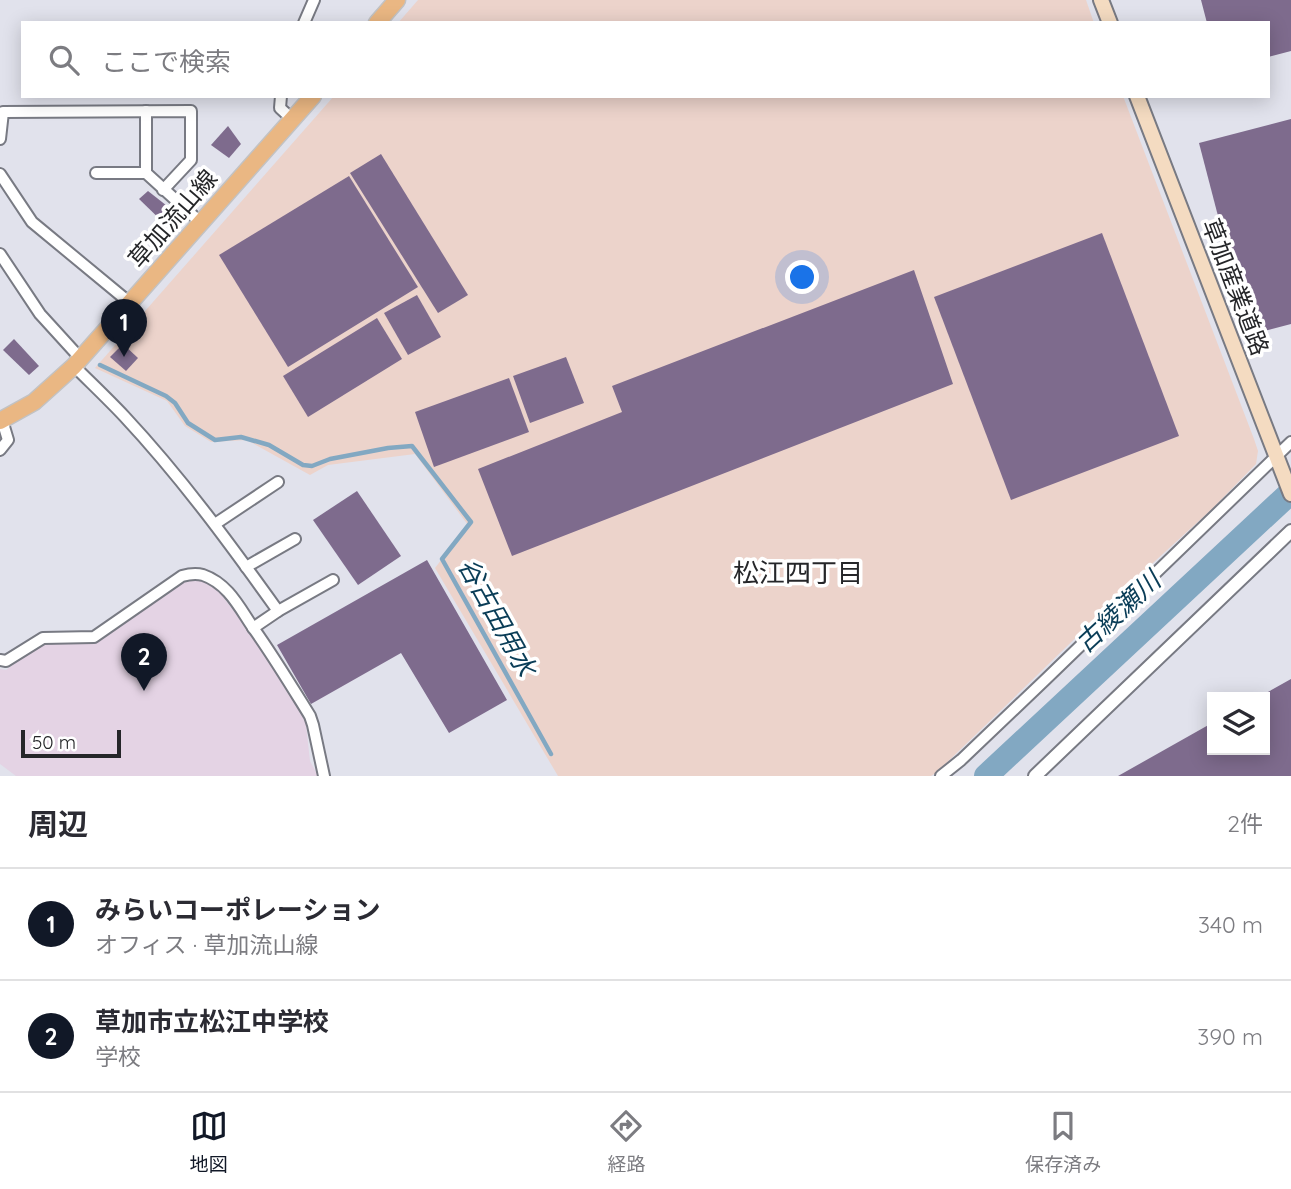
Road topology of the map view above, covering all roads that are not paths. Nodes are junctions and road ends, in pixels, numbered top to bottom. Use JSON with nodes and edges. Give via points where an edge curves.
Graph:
{"nodes":[{"id":1,"x":314,"y":0,"type":"edge"},
{"id":2,"x":397,"y":0,"type":"edge"},
{"id":3,"x":1101,"y":0,"type":"edge"},
{"id":4,"x":305,"y":21,"type":"edge"},
{"id":5,"x":379,"y":21,"type":"edge"},
{"id":6,"x":1109,"y":21,"type":"edge"},
{"id":7,"x":281,"y":98,"type":"edge"},
{"id":8,"x":311,"y":98,"type":"edge"},
{"id":9,"x":1139,"y":98,"type":"edge"},
{"id":10,"x":146,"y":111,"type":"junction"},
{"id":11,"x":292,"y":119,"type":"junction"},
{"id":12,"x":0,"y":139,"type":"edge"},
{"id":13,"x":96,"y":173,"type":"dead end"},
{"id":14,"x":146,"y":173,"type":"junction"},
{"id":15,"x":0,"y":174,"type":"edge"},
{"id":16,"x":163,"y":190,"type":"junction"},
{"id":17,"x":200,"y":222,"type":"junction"},
{"id":18,"x":0,"y":254,"type":"edge"},
{"id":19,"x":130,"y":303,"type":"junction"},
{"id":20,"x":78,"y":363,"type":"junction"},
{"id":21,"x":1,"y":421,"type":"edge"},
{"id":22,"x":1291,"y":442,"type":"edge"},
{"id":23,"x":0,"y":450,"type":"edge"},
{"id":24,"x":1277,"y":458,"type":"junction"},
{"id":25,"x":278,"y":482,"type":"dead end"},
{"id":26,"x":1291,"y":494,"type":"edge"},
{"id":27,"x":215,"y":524,"type":"junction"},
{"id":28,"x":1291,"y":531,"type":"edge"},
{"id":29,"x":295,"y":539,"type":"dead end"},
{"id":30,"x":246,"y":567,"type":"junction"},
{"id":31,"x":333,"y":580,"type":"dead end"},
{"id":32,"x":278,"y":611,"type":"junction"},
{"id":33,"x":253,"y":628,"type":"junction"},
{"id":34,"x":0,"y":660,"type":"edge"},
{"id":35,"x":324,"y":776,"type":"edge"},
{"id":36,"x":941,"y":776,"type":"edge"},
{"id":37,"x":1035,"y":776,"type":"edge"}],
"edges":[{"from":1,"to":4,"type":"street"},
{"from":2,"to":5,"type":"main road"},
{"from":3,"to":6,"type":"main road"},
{"from":7,"to":11,"type":"street","via":[[280,108]]},
{"from":8,"to":11,"type":"main road","name":"草加流山線"},
{"from":9,"to":24,"type":"main road","name":"草加産業道路"},
{"from":10,"to":12,"type":"street","via":[[3,112]]},
{"from":10,"to":14,"type":"street"},
{"from":10,"to":16,"type":"street","via":[[191,111],[191,160]]},
{"from":11,"to":17,"type":"main road","name":"草加流山線"},
{"from":13,"to":14,"type":"street"},
{"from":14,"to":16,"type":"street"},
{"from":15,"to":19,"type":"street","via":[[32,222]]},
{"from":16,"to":17,"type":"street"},
{"from":17,"to":19,"type":"main road","name":"草加流山線"},
{"from":18,"to":20,"type":"street"},
{"from":19,"to":20,"type":"main road","name":"草加流山線"},
{"from":20,"to":21,"type":"main road","name":"草加流山線","via":[[53,387]]},
{"from":20,"to":27,"type":"street"},
{"from":21,"to":23,"type":"street","via":[[8,440]]},
{"from":22,"to":24,"type":"street"},
{"from":24,"to":26,"type":"main road","name":"草加産業道路"},
{"from":24,"to":36,"type":"street"},
{"from":25,"to":27,"type":"street"},
{"from":27,"to":30,"type":"street"},
{"from":28,"to":37,"type":"street"},
{"from":29,"to":30,"type":"street"},
{"from":30,"to":32,"type":"street"},
{"from":31,"to":32,"type":"street"},
{"from":32,"to":33,"type":"street"},
{"from":33,"to":34,"type":"street","via":[[220,584],[192,573],[94,637],[43,638],[6,661]]},
{"from":33,"to":35,"type":"street","via":[[310,716]]}]}
